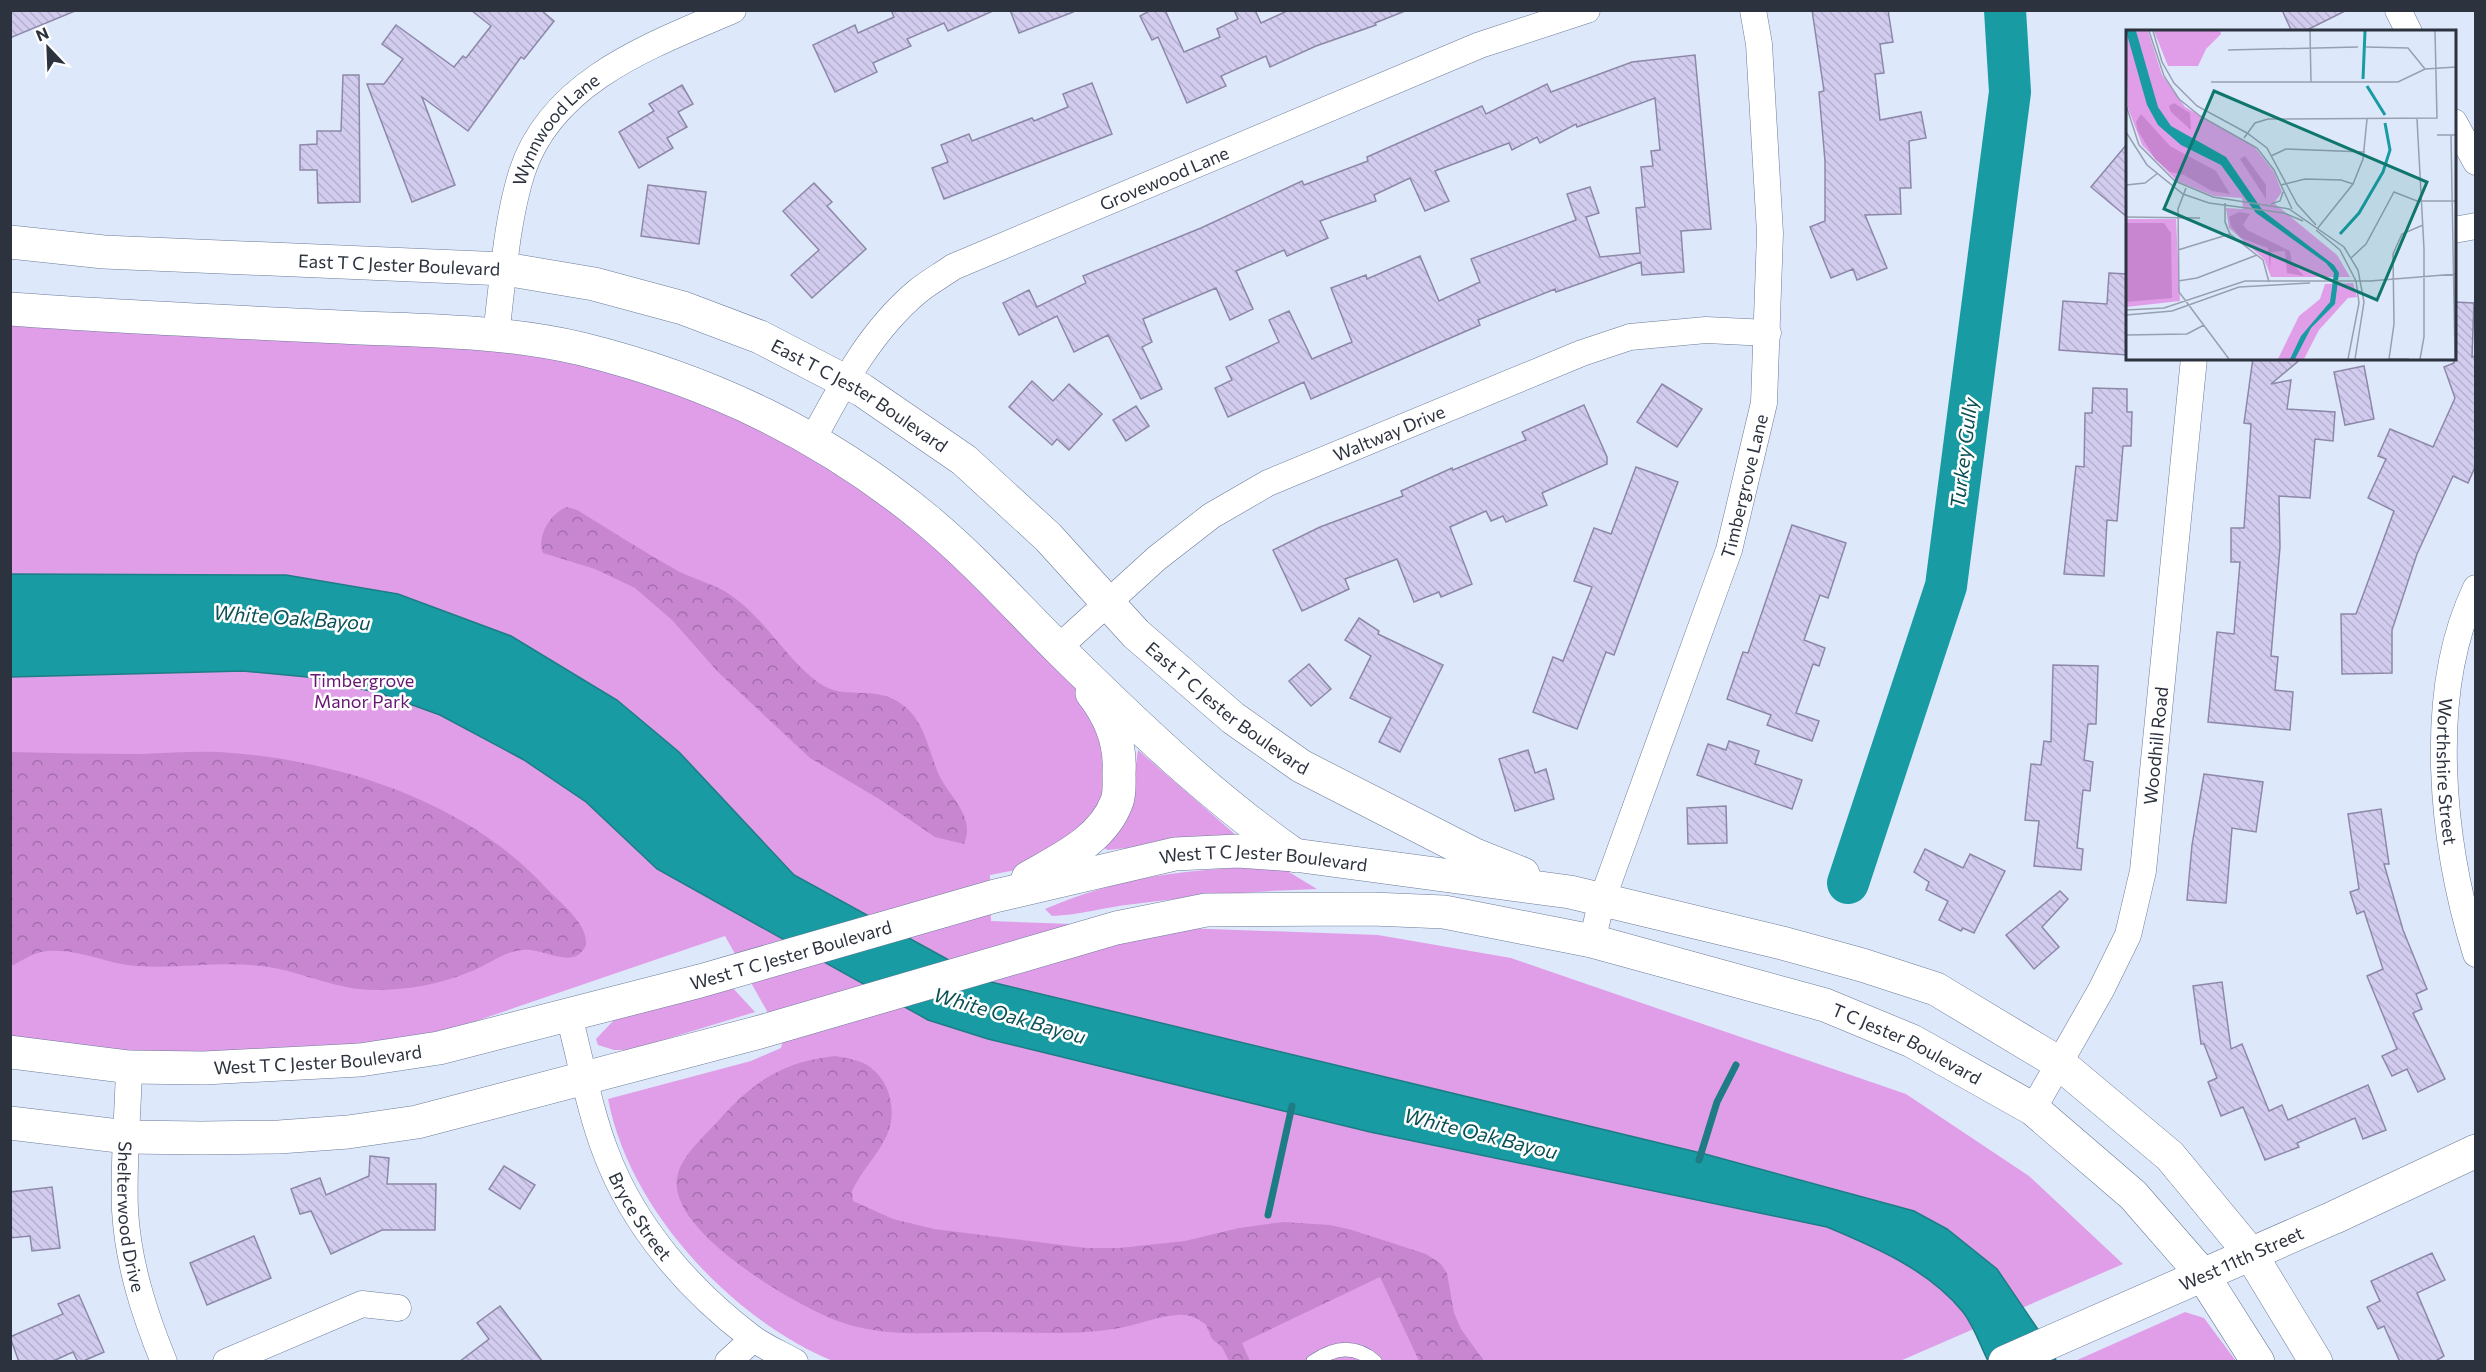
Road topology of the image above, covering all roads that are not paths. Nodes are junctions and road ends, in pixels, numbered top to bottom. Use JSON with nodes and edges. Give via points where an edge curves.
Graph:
{"nodes":[{"id":1,"x":733,"y":10,"type":"edge"},
{"id":2,"x":1587,"y":10,"type":"edge"},
{"id":3,"x":1753,"y":10,"type":"edge"},
{"id":4,"x":2398,"y":10,"type":"edge"},
{"id":5,"x":2408,"y":30,"type":"edge"},
{"id":6,"x":2456,"y":126,"type":"edge"},
{"id":7,"x":2475,"y":162,"type":"edge"},
{"id":8,"x":2475,"y":226,"type":"edge"},
{"id":9,"x":2456,"y":230,"type":"edge"},
{"id":10,"x":10,"y":242,"type":"edge"},
{"id":11,"x":505,"y":269,"type":"junction"},
{"id":12,"x":10,"y":309,"type":"edge"},
{"id":13,"x":1768,"y":333,"type":"junction"},
{"id":14,"x":496,"y":334,"type":"junction"},
{"id":15,"x":2194,"y":360,"type":"edge"},
{"id":16,"x":844,"y":381,"type":"junction"},
{"id":17,"x":813,"y":439,"type":"junction"},
{"id":18,"x":2475,"y":588,"type":"edge"},
{"id":19,"x":1108,"y":604,"type":"junction"},
{"id":20,"x":1058,"y":648,"type":"junction"},
{"id":21,"x":1294,"y":855,"type":"junction"},
{"id":22,"x":1570,"y":892,"type":"junction"},
{"id":23,"x":995,"y":896,"type":"junction"},
{"id":24,"x":1602,"y":900,"type":"junction"},
{"id":25,"x":1444,"y":912,"type":"junction"},
{"id":26,"x":1592,"y":941,"type":"junction"},
{"id":27,"x":2475,"y":954,"type":"edge"},
{"id":28,"x":569,"y":1016,"type":"junction"},
{"id":29,"x":10,"y":1052,"type":"edge"},
{"id":30,"x":2059,"y":1063,"type":"junction"},
{"id":31,"x":129,"y":1067,"type":"junction"},
{"id":32,"x":586,"y":1080,"type":"junction"},
{"id":33,"x":2033,"y":1109,"type":"junction"},
{"id":34,"x":10,"y":1123,"type":"edge"},
{"id":35,"x":127,"y":1137,"type":"junction"},
{"id":36,"x":2475,"y":1151,"type":"edge"},
{"id":37,"x":2250,"y":1253,"type":"junction"},
{"id":38,"x":2202,"y":1274,"type":"junction"},
{"id":39,"x":398,"y":1308,"type":"dead end"},
{"id":40,"x":753,"y":1339,"type":"junction"},
{"id":41,"x":164,"y":1362,"type":"edge"},
{"id":42,"x":226,"y":1362,"type":"edge"},
{"id":43,"x":728,"y":1362,"type":"edge"},
{"id":44,"x":795,"y":1362,"type":"edge"},
{"id":45,"x":1313,"y":1362,"type":"edge"},
{"id":46,"x":1375,"y":1362,"type":"edge"},
{"id":47,"x":2005,"y":1362,"type":"edge"},
{"id":48,"x":2258,"y":1362,"type":"edge"},
{"id":49,"x":2316,"y":1362,"type":"edge"}],
"edges":[{"from":1,"to":11,"type":"street","name":"Wynnwood Lane","via":[[650,46],[597,75],[558,111],[537,140],[523,172]]},
{"from":2,"to":16,"type":"street","name":"Grovewood Lane","via":[[1480,45],[953,267],[918,290],[876,335]]},
{"from":3,"to":13,"type":"street","name":"Timbergrove Lane","via":[[1759,44],[1770,234]]},
{"from":4,"to":5,"type":"street"},
{"from":6,"to":7,"type":"street"},
{"from":8,"to":9,"type":"street"},
{"from":10,"to":11,"type":"main road","name":"East T C Jester Boulevard","via":[[104,252]]},
{"from":11,"to":14,"type":"street","name":"Wynnwood Lane"},
{"from":11,"to":16,"type":"main road","name":"East T C Jester Boulevard","via":[[594,284],[683,308],[760,337]]},
{"from":12,"to":14,"type":"main road"},
{"from":13,"to":19,"type":"street","name":"Waltway Drive","via":[[1706,330],[1630,337],[1560,362],[1268,483],[1211,516],[1157,558]]},
{"from":13,"to":24,"type":"street","name":"Timbergrove Lane","via":[[1764,403],[1729,550]]},
{"from":14,"to":17,"type":"main road","via":[[579,348],[666,373],[721,394]]},
{"from":15,"to":30,"type":"street","name":"Woodhill Road","via":[[2143,871],[2128,935]]},
{"from":16,"to":17,"type":"street","name":"Grovewood Lane"},
{"from":16,"to":19,"type":"main road","name":"East T C Jester Boulevard","via":[[964,460],[1048,537]]},
{"from":17,"to":20,"type":"main road","via":[[926,519],[989,576]]},
{"from":18,"to":27,"type":"street","name":"Worthshire Street","via":[[2461,618],[2451,668],[2444,779],[2457,885]]},
{"from":19,"to":20,"type":"street","name":"Waltway Drive"},
{"from":19,"to":22,"type":"main road","name":"East T C Jester Boulevard","via":[[1136,634],[1233,718],[1301,766],[1473,854]]},
{"from":20,"to":21,"type":"main road","via":[[1197,779]]},
{"from":20,"to":23,"type":"main road","via":[[1106,711],[1121,754],[1118,800],[1098,831],[1073,852]]},
{"from":21,"to":22,"type":"main road","name":"West T C Jester Boulevard"},
{"from":21,"to":23,"type":"main road","name":"West T C Jester Boulevard","via":[[1238,851],[1175,854]]},
{"from":21,"to":25,"type":"main road","via":[[1340,883],[1373,886]]},
{"from":22,"to":24,"type":"main road"},
{"from":23,"to":28,"type":"main road","name":"West T C Jester Boulevard"},
{"from":24,"to":26,"type":"street","name":"Timbergrove Lane"},
{"from":24,"to":30,"type":"main road","via":[[1782,943],[1936,989]]},
{"from":25,"to":26,"type":"main road","name":"T C Jester Boulevard"},
{"from":25,"to":32,"type":"main road","via":[[1206,910],[1116,928]]},
{"from":26,"to":33,"type":"main road","name":"T C Jester Boulevard","via":[[1825,1005],[1912,1041]]},
{"from":28,"to":31,"type":"main road","name":"West T C Jester Boulevard","via":[[439,1048],[360,1060],[279,1066]]},
{"from":28,"to":32,"type":"street","name":"Bryce Street"},
{"from":29,"to":31,"type":"main road","name":"West T C Jester Boulevard"},
{"from":30,"to":33,"type":"street","name":"Woodhill Road"},
{"from":30,"to":37,"type":"main road","via":[[2170,1156]]},
{"from":31,"to":35,"type":"street","name":"Shelterwood Drive"},
{"from":32,"to":35,"type":"main road","via":[[417,1122],[348,1132],[279,1137]]},
{"from":32,"to":40,"type":"street","name":"Bryce Street","via":[[606,1153],[654,1241],[691,1286]]},
{"from":33,"to":38,"type":"main road","name":"T C Jester Boulevard","via":[[2133,1195]]},
{"from":34,"to":35,"type":"main road"},
{"from":35,"to":41,"type":"street","name":"Shelterwood Drive","via":[[125,1210],[131,1257],[144,1311]]},
{"from":36,"to":37,"type":"main road","name":"West 11th Street"},
{"from":37,"to":38,"type":"main road","name":"West 11th Street"},
{"from":37,"to":49,"type":"main road"},
{"from":38,"to":47,"type":"main road","name":"West 11th Street"},
{"from":38,"to":48,"type":"main road","name":"T C Jester Boulevard"},
{"from":39,"to":42,"type":"street","via":[[362,1304]]},
{"from":40,"to":43,"type":"street"},
{"from":40,"to":44,"type":"street","name":"Bryce Street"},
{"from":45,"to":46,"type":"lane","via":[[1344,1348],[1355,1349]]}]}
